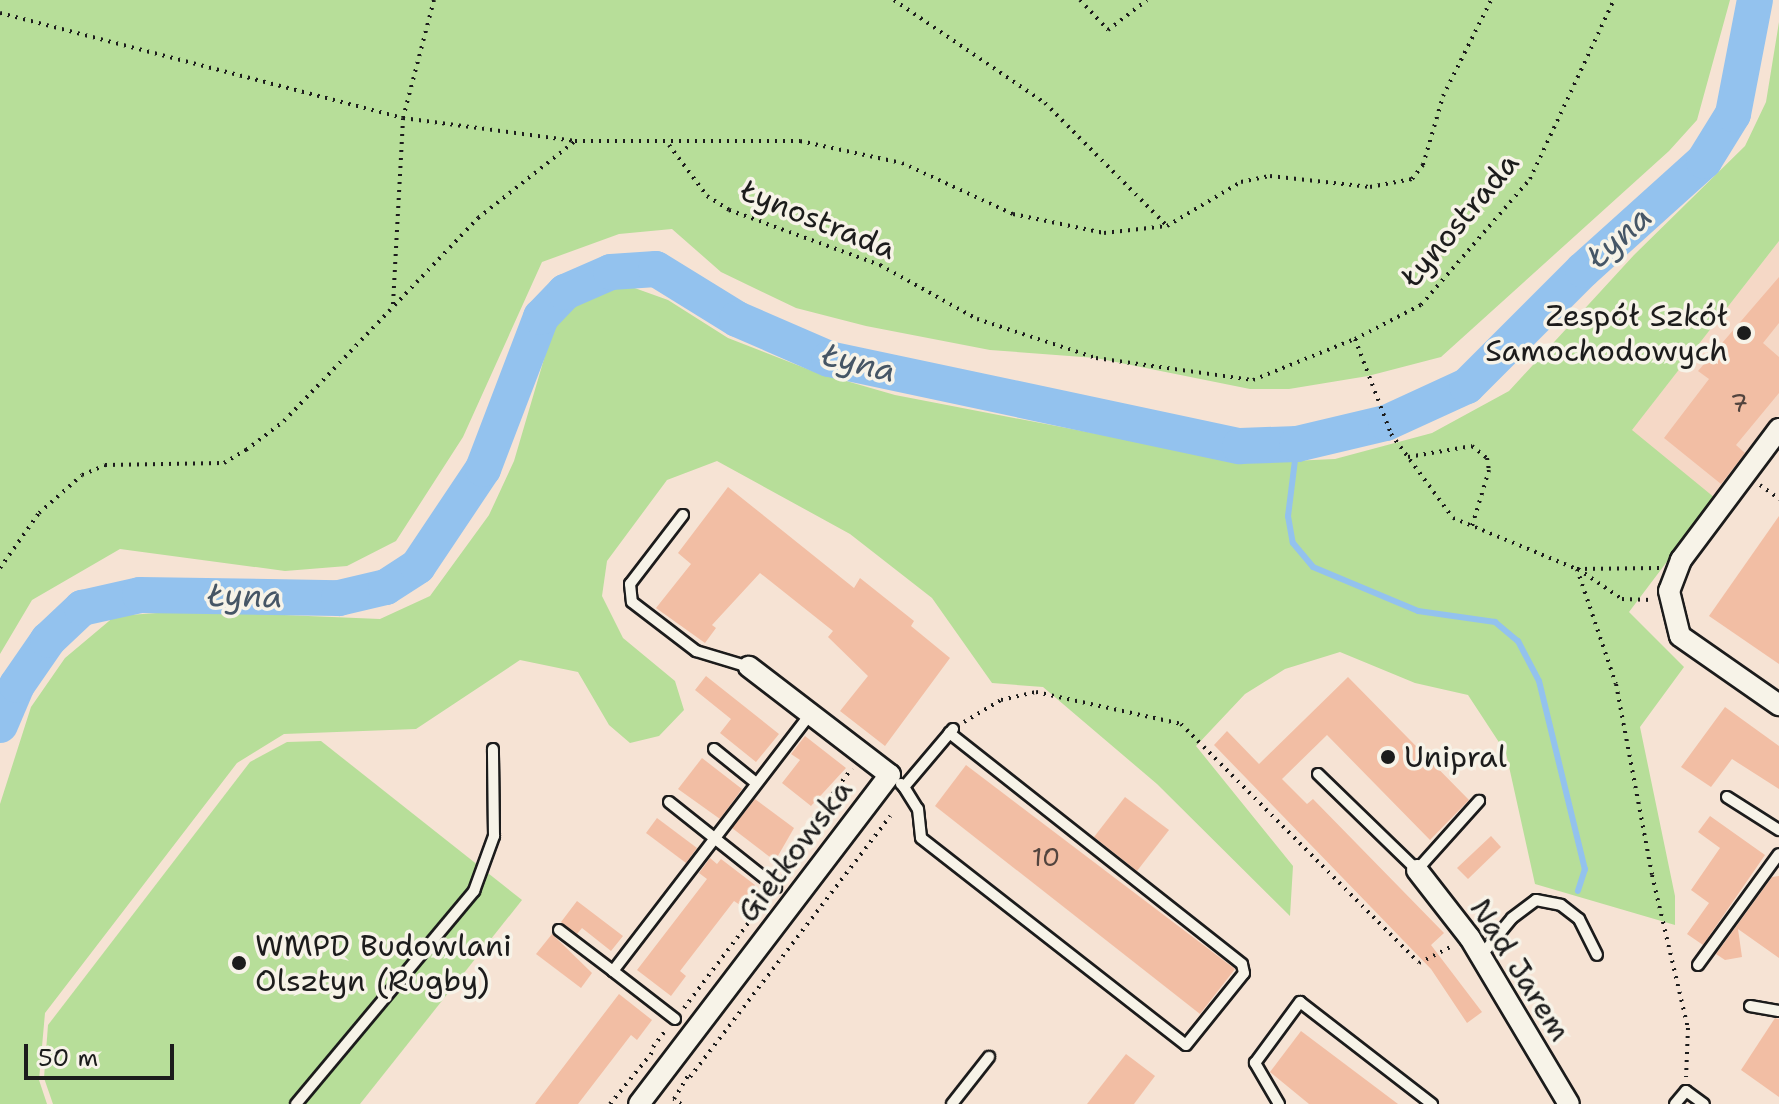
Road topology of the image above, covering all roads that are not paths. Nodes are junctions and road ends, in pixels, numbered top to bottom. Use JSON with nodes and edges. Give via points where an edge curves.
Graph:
{"nodes":[{"id":1,"x":1779,"y":429,"type":"edge"},
{"id":2,"x":683,"y":515,"type":"dead end"},
{"id":3,"x":749,"y":667,"type":"joint"},
{"id":4,"x":1779,"y":705,"type":"edge"},
{"id":5,"x":810,"y":714,"type":"junction"},
{"id":6,"x":493,"y":749,"type":"dead end"},
{"id":7,"x":714,"y":749,"type":"dead end"},
{"id":8,"x":1318,"y":774,"type":"dead end"},
{"id":9,"x":897,"y":781,"type":"junction"},
{"id":10,"x":756,"y":783,"type":"junction"},
{"id":11,"x":1727,"y":797,"type":"dead end"},
{"id":12,"x":1479,"y":801,"type":"dead end"},
{"id":13,"x":669,"y":802,"type":"dead end"},
{"id":14,"x":1779,"y":830,"type":"edge"},
{"id":15,"x":714,"y":838,"type":"junction"},
{"id":16,"x":1779,"y":854,"type":"edge"},
{"id":17,"x":1417,"y":870,"type":"junction"},
{"id":18,"x":776,"y":887,"type":"road end"},
{"id":19,"x":559,"y":930,"type":"dead end"},
{"id":20,"x":1597,"y":955,"type":"dead end"},
{"id":21,"x":1480,"y":957,"type":"junction"},
{"id":22,"x":1698,"y":965,"type":"dead end"},
{"id":23,"x":613,"y":971,"type":"junction"},
{"id":24,"x":1750,"y":1006,"type":"dead end"},
{"id":25,"x":1779,"y":1011,"type":"edge"},
{"id":26,"x":675,"y":1019,"type":"road end"},
{"id":27,"x":989,"y":1057,"type":"dead end"},
{"id":28,"x":644,"y":1102,"type":"edge"},
{"id":29,"x":296,"y":1104,"type":"edge"},
{"id":30,"x":952,"y":1104,"type":"edge"},
{"id":31,"x":1279,"y":1104,"type":"edge"},
{"id":32,"x":1432,"y":1104,"type":"edge"},
{"id":33,"x":1569,"y":1104,"type":"edge"},
{"id":34,"x":1675,"y":1104,"type":"edge"},
{"id":35,"x":1704,"y":1104,"type":"edge"}],
"edges":[{"from":1,"to":4,"type":"street","via":[[1677,568],[1669,591],[1680,636]]},
{"from":2,"to":3,"type":"lane","via":[[630,584],[632,602],[696,651]]},
{"from":3,"to":5,"type":"street","name":"Gietkowska"},
{"from":5,"to":9,"type":"street","name":"Gietkowska"},
{"from":5,"to":10,"type":"lane"},
{"from":6,"to":29,"type":"lane","via":[[494,836],[474,891]]},
{"from":7,"to":10,"type":"lane"},
{"from":8,"to":17,"type":"lane"},
{"from":9,"to":9,"type":"lane","via":[[918,809],[921,838],[1186,1045],[1244,973],[1242,964],[951,731]]},
{"from":9,"to":28,"type":"street","name":"Gietkowska"},
{"from":10,"to":15,"type":"lane"},
{"from":11,"to":14,"type":"lane"},
{"from":12,"to":17,"type":"lane"},
{"from":13,"to":15,"type":"lane"},
{"from":15,"to":18,"type":"lane"},
{"from":15,"to":23,"type":"lane"},
{"from":16,"to":22,"type":"lane"},
{"from":17,"to":21,"type":"street","name":"Nad Jarem"},
{"from":19,"to":23,"type":"lane"},
{"from":20,"to":21,"type":"lane","via":[[1579,919],[1561,905],[1536,900],[1512,918]]},
{"from":21,"to":33,"type":"street","name":"Nad Jarem"},
{"from":23,"to":26,"type":"lane"},
{"from":24,"to":25,"type":"lane"},
{"from":27,"to":30,"type":"lane"},
{"from":31,"to":32,"type":"lane","via":[[1255,1063],[1300,1002]]},
{"from":34,"to":35,"type":"lane","via":[[1686,1091]]}]}
